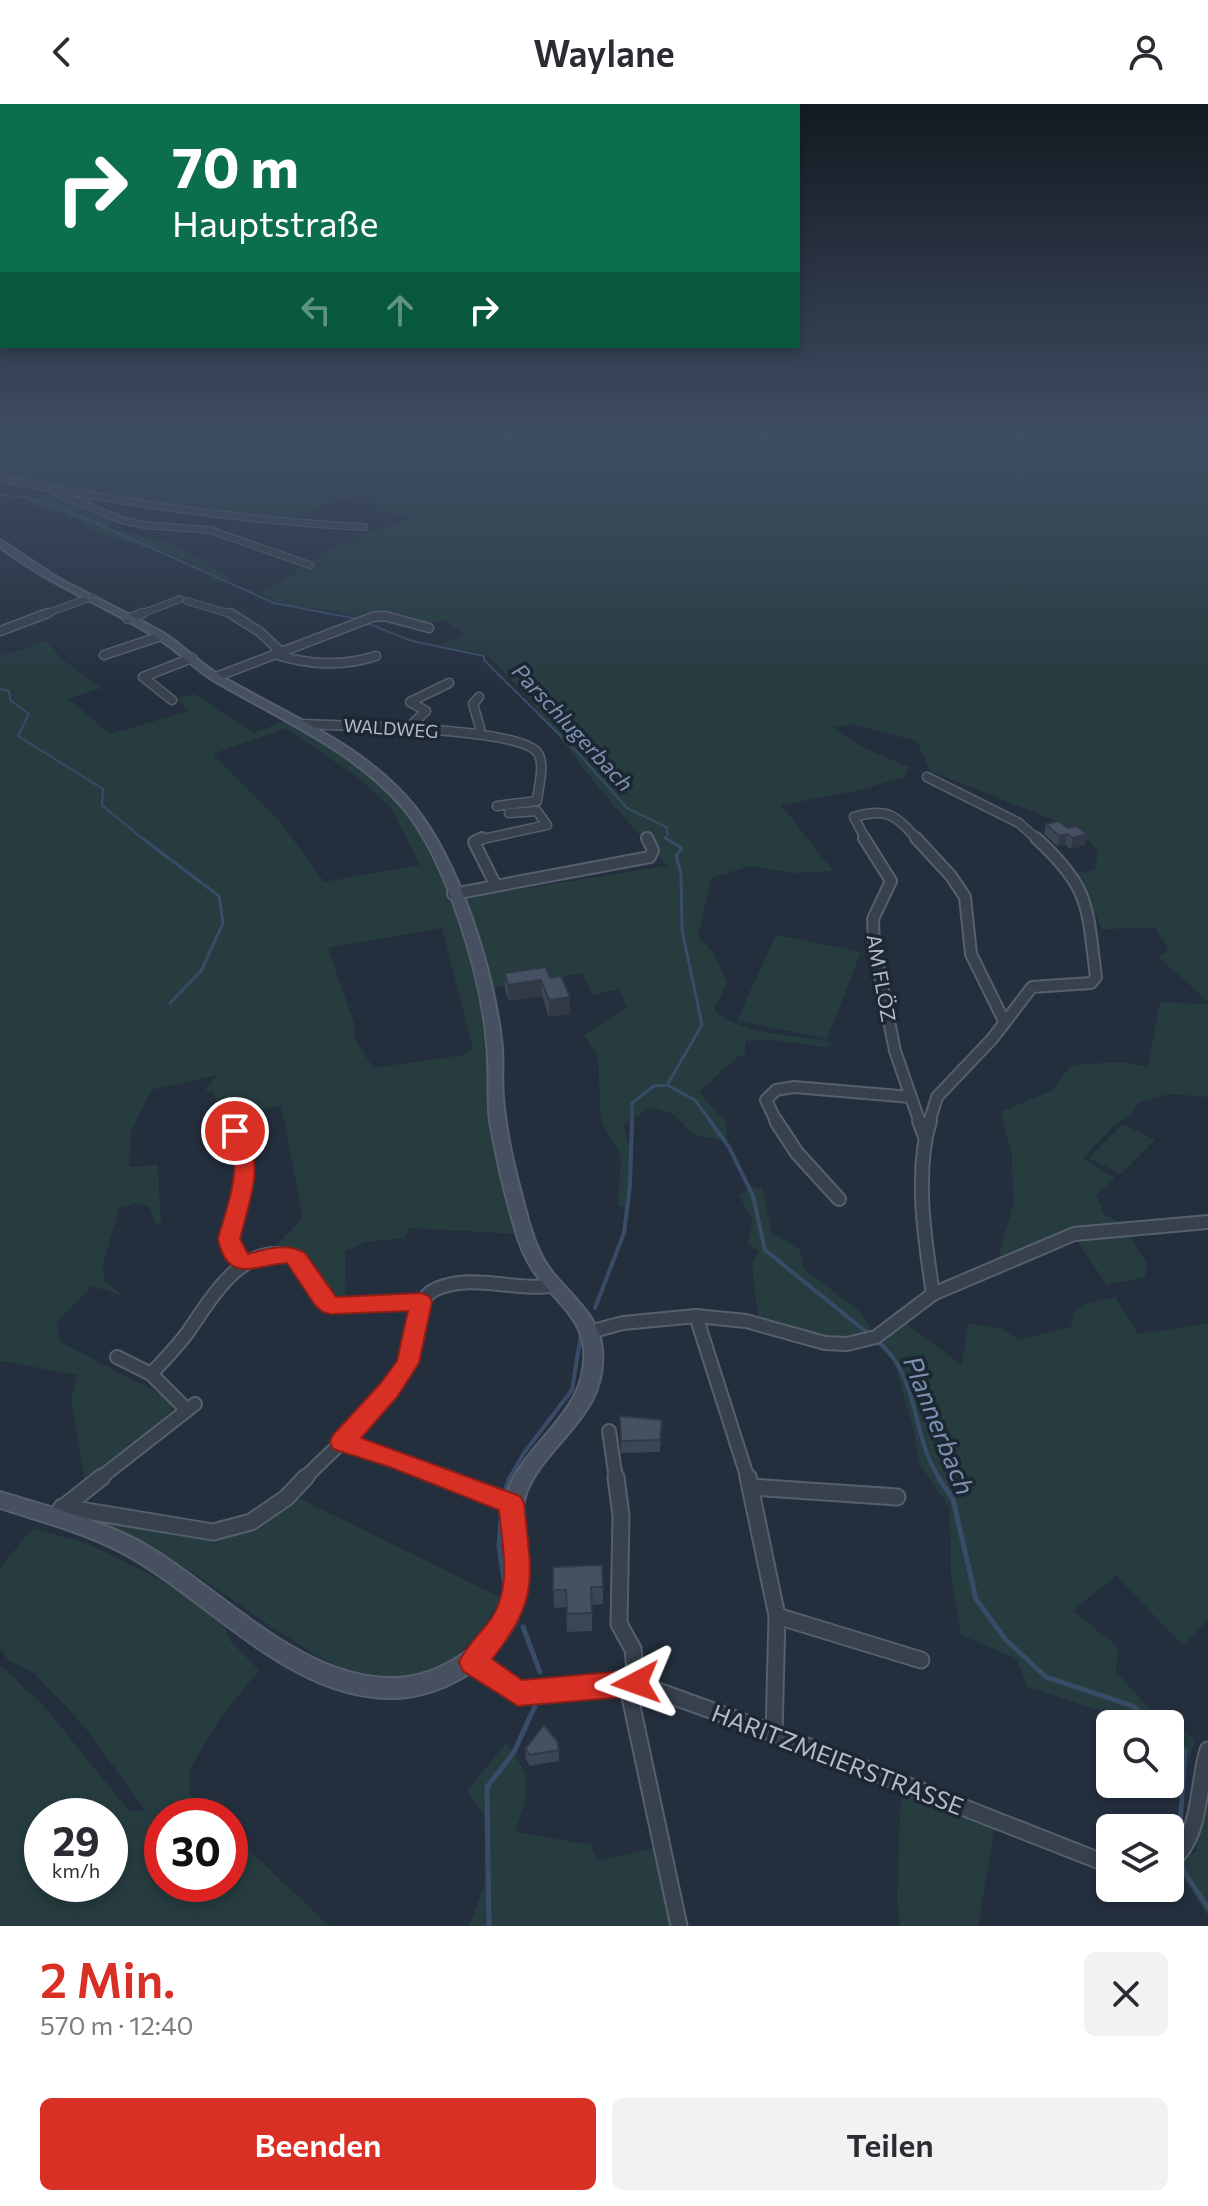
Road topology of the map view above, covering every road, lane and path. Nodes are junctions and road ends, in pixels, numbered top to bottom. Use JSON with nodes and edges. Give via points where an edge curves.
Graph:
{"nodes":[{"id":1,"x":131,"y":521,"type":"edge"},
{"id":2,"x":262,"y":521,"type":"edge"},
{"id":3,"x":364,"y":527,"type":"dead end"},
{"id":4,"x":0,"y":543,"type":"edge"},
{"id":5,"x":310,"y":565,"type":"dead end"},
{"id":6,"x":92,"y":597,"type":"junction"},
{"id":7,"x":127,"y":618,"type":"junction"},
{"id":8,"x":429,"y":628,"type":"dead end"},
{"id":9,"x":0,"y":631,"type":"edge"},
{"id":10,"x":161,"y":636,"type":"junction"},
{"id":11,"x":277,"y":653,"type":"junction"},
{"id":12,"x":104,"y":655,"type":"dead end"},
{"id":13,"x":376,"y":656,"type":"dead end"},
{"id":14,"x":192,"y":658,"type":"junction"},
{"id":15,"x":216,"y":677,"type":"junction"},
{"id":16,"x":449,"y":683,"type":"dead end"},
{"id":17,"x":479,"y":697,"type":"dead end"},
{"id":18,"x":172,"y":700,"type":"dead end"},
{"id":19,"x":305,"y":724,"type":"junction"},
{"id":20,"x":407,"y":729,"type":"junction"},
{"id":21,"x":478,"y":734,"type":"junction"},
{"id":22,"x":927,"y":777,"type":"dead end"},
{"id":23,"x":497,"y":806,"type":"dead end"},
{"id":24,"x":509,"y":813,"type":"dead end"},
{"id":25,"x":647,"y":838,"type":"dead end"},
{"id":26,"x":496,"y":886,"type":"junction"},
{"id":27,"x":453,"y":894,"type":"junction"},
{"id":28,"x":1004,"y":1021,"type":"junction"},
{"id":29,"x":911,"y":1097,"type":"junction"},
{"id":30,"x":218,"y":1128,"type":"dead end"},
{"id":31,"x":925,"y":1137,"type":"junction"},
{"id":32,"x":839,"y":1199,"type":"dead end"},
{"id":33,"x":1208,"y":1222,"type":"edge"},
{"id":34,"x":243,"y":1264,"type":"junction"},
{"id":35,"x":551,"y":1286,"type":"junction"},
{"id":36,"x":933,"y":1294,"type":"junction"},
{"id":37,"x":421,"y":1302,"type":"junction"},
{"id":38,"x":696,"y":1316,"type":"junction"},
{"id":39,"x":593,"y":1331,"type":"junction"},
{"id":40,"x":117,"y":1357,"type":"dead end"},
{"id":41,"x":151,"y":1374,"type":"junction"},
{"id":42,"x":609,"y":1431,"type":"dead end"},
{"id":43,"x":342,"y":1442,"type":"junction"},
{"id":44,"x":751,"y":1487,"type":"junction"},
{"id":45,"x":897,"y":1497,"type":"dead end"},
{"id":46,"x":0,"y":1500,"type":"edge"},
{"id":47,"x":504,"y":1502,"type":"junction"},
{"id":48,"x":58,"y":1513,"type":"junction"},
{"id":49,"x":777,"y":1616,"type":"junction"},
{"id":50,"x":921,"y":1660,"type":"dead end"},
{"id":51,"x":473,"y":1662,"type":"junction"},
{"id":52,"x":631,"y":1683,"type":"junction"},
{"id":53,"x":774,"y":1733,"type":"junction"},
{"id":54,"x":1208,"y":1750,"type":"edge"},
{"id":55,"x":1184,"y":1847,"type":"edge"},
{"id":56,"x":1096,"y":1860,"type":"edge"},
{"id":57,"x":679,"y":1926,"type":"edge"}],
"edges":[{"from":1,"to":5,"type":"street","via":[[210,530]]},
{"from":2,"to":3,"type":"street"},
{"from":4,"to":6,"type":"main road","via":[[26,563]]},
{"from":6,"to":7,"type":"main road"},
{"from":6,"to":9,"type":"street"},
{"from":7,"to":10,"type":"main road"},
{"from":7,"to":11,"type":"street","via":[[184,600],[222,608],[244,618]]},
{"from":8,"to":11,"type":"street","via":[[373,617]]},
{"from":10,"to":12,"type":"street"},
{"from":10,"to":14,"type":"main road"},
{"from":11,"to":13,"type":"street","via":[[332,666]]},
{"from":11,"to":15,"type":"street"},
{"from":14,"to":15,"type":"main road"},
{"from":14,"to":18,"type":"street","via":[[143,677]]},
{"from":15,"to":19,"type":"main road"},
{"from":16,"to":20,"type":"street","via":[[410,702],[426,711]]},
{"from":17,"to":21,"type":"street","via":[[473,704]]},
{"from":19,"to":20,"type":"street","name":"WALDWEG"},
{"from":19,"to":27,"type":"main road","via":[[365,767],[412,811]]},
{"from":20,"to":21,"type":"street","name":"WALDWEG"},
{"from":21,"to":23,"type":"street","name":"WALDWEG","via":[[525,742],[539,754],[537,801]]},
{"from":22,"to":28,"type":"street","via":[[1019,823],[1044,843],[1086,901],[1096,977],[1091,983],[1032,987]]},
{"from":24,"to":26,"type":"street","via":[[537,811],[547,825],[474,842]]},
{"from":25,"to":26,"type":"street","via":[[653,850],[650,857]]},
{"from":26,"to":27,"type":"street"},
{"from":27,"to":35,"type":"main road","via":[[490,1012],[496,1108],[526,1240]]},
{"from":28,"to":29,"type":"street","name":"AM FLÖZ","via":[[971,954],[965,897],[951,876],[900,821],[886,812],[858,814],[855,823],[891,881],[873,919],[874,945],[895,1051]]},
{"from":28,"to":31,"type":"street","via":[[937,1097]]},
{"from":29,"to":31,"type":"street","name":"AM FLÖZ"},
{"from":29,"to":32,"type":"street","via":[[794,1087],[776,1090],[766,1100],[772,1118],[804,1163]]},
{"from":30,"to":34,"type":"street","via":[[235,1131],[244,1147],[245,1178],[229,1239]]},
{"from":31,"to":36,"type":"street","via":[[923,1228]]},
{"from":33,"to":36,"type":"street","via":[[1074,1234]]},
{"from":34,"to":37,"type":"street","via":[[291,1254],[331,1306]]},
{"from":34,"to":41,"type":"street","via":[[218,1286]]},
{"from":35,"to":37,"type":"street","via":[[462,1281],[433,1290]]},
{"from":35,"to":39,"type":"main road"},
{"from":36,"to":38,"type":"street","via":[[872,1339],[825,1343],[746,1321]]},
{"from":37,"to":43,"type":"street","via":[[408,1363]]},
{"from":38,"to":39,"type":"street"},
{"from":38,"to":44,"type":"street"},
{"from":39,"to":47,"type":"main road","via":[[590,1384],[574,1419]]},
{"from":40,"to":41,"type":"street"},
{"from":41,"to":48,"type":"street","via":[[191,1407]]},
{"from":42,"to":52,"type":"street","via":[[621,1516],[619,1624],[633,1649]]},
{"from":43,"to":47,"type":"street"},
{"from":43,"to":48,"type":"street","via":[[286,1498],[251,1522],[213,1532]]},
{"from":44,"to":45,"type":"street"},
{"from":44,"to":49,"type":"street"},
{"from":46,"to":48,"type":"main road"},
{"from":47,"to":51,"type":"main road","via":[[518,1578],[514,1603]]},
{"from":48,"to":51,"type":"main road","via":[[129,1546],[311,1669],[344,1682],[373,1690],[403,1688]]},
{"from":49,"to":50,"type":"street"},
{"from":49,"to":53,"type":"street"},
{"from":51,"to":52,"type":"street","name":"HARITZMEIERSTRASSE","via":[[518,1693]]},
{"from":52,"to":53,"type":"street","name":"HARITZMEIERSTRASSE"},
{"from":52,"to":57,"type":"street"},
{"from":53,"to":56,"type":"street","name":"HARITZMEIERSTRASSE"},
{"from":54,"to":55,"type":"street"}]}
